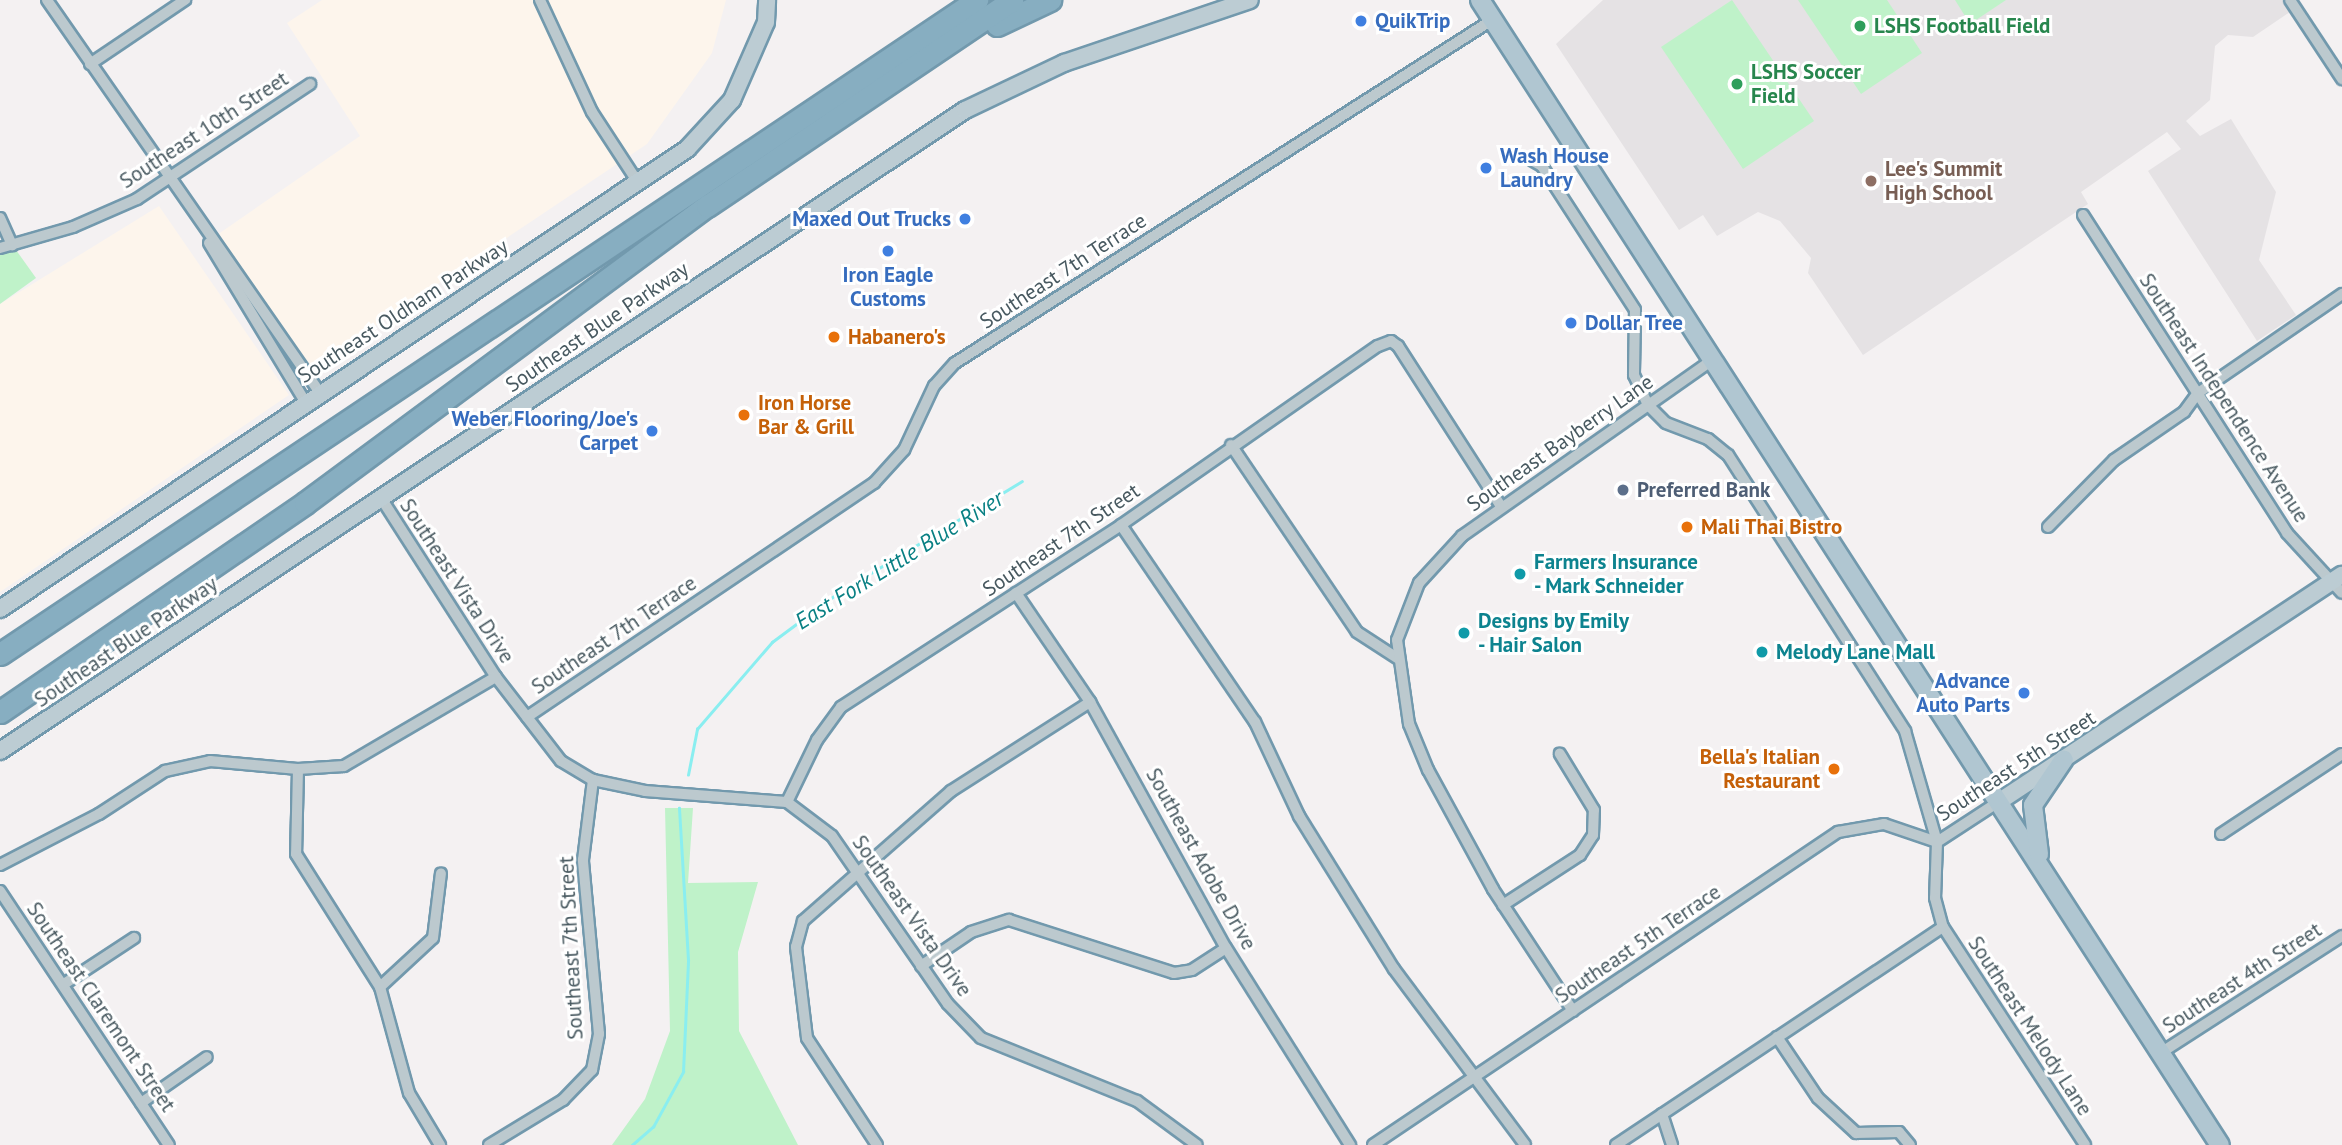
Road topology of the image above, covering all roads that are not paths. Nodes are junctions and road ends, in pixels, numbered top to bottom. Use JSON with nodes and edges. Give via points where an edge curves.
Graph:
{"nodes":[{"id":1,"x":47,"y":0,"type":"edge"},
{"id":2,"x":186,"y":0,"type":"edge"},
{"id":3,"x":540,"y":0,"type":"edge"},
{"id":4,"x":767,"y":0,"type":"edge"},
{"id":5,"x":959,"y":0,"type":"edge"},
{"id":6,"x":977,"y":0,"type":"edge"},
{"id":7,"x":1012,"y":0,"type":"edge"},
{"id":8,"x":1050,"y":0,"type":"edge"},
{"id":9,"x":1250,"y":0,"type":"edge"},
{"id":10,"x":1480,"y":0,"type":"edge"},
{"id":11,"x":2293,"y":1,"type":"edge"},
{"id":12,"x":1492,"y":20,"type":"junction"},
{"id":13,"x":90,"y":64,"type":"junction"},
{"id":14,"x":897,"y":78,"type":"junction"},
{"id":15,"x":2342,"y":79,"type":"edge"},
{"id":16,"x":310,"y":84,"type":"dead end"},
{"id":17,"x":853,"y":84,"type":"junction"},
{"id":18,"x":1533,"y":162,"type":"dead end"},
{"id":19,"x":168,"y":180,"type":"junction"},
{"id":20,"x":639,"y":184,"type":"junction"},
{"id":21,"x":2083,"y":215,"type":"dead end"},
{"id":22,"x":0,"y":218,"type":"edge"},
{"id":23,"x":205,"y":234,"type":"junction"},
{"id":24,"x":12,"y":245,"type":"junction"},
{"id":25,"x":0,"y":248,"type":"edge"},
{"id":26,"x":2342,"y":294,"type":"edge"},
{"id":27,"x":1712,"y":360,"type":"junction"},
{"id":28,"x":318,"y":390,"type":"junction"},
{"id":29,"x":2198,"y":393,"type":"junction"},
{"id":30,"x":304,"y":400,"type":"junction"},
{"id":31,"x":1648,"y":405,"type":"junction"},
{"id":32,"x":1231,"y":445,"type":"junction"},
{"id":33,"x":381,"y":498,"type":"junction"},
{"id":34,"x":1500,"y":505,"type":"junction"},
{"id":35,"x":1121,"y":525,"type":"junction"},
{"id":36,"x":2048,"y":527,"type":"dead end"},
{"id":37,"x":2339,"y":583,"type":"edge"},
{"id":38,"x":1016,"y":593,"type":"junction"},
{"id":39,"x":0,"y":609,"type":"edge"},
{"id":40,"x":0,"y":654,"type":"edge"},
{"id":41,"x":1397,"y":657,"type":"junction"},
{"id":42,"x":496,"y":677,"type":"junction"},
{"id":43,"x":1090,"y":702,"type":"junction"},
{"id":44,"x":0,"y":712,"type":"edge"},
{"id":45,"x":527,"y":717,"type":"junction"},
{"id":46,"x":0,"y":751,"type":"edge"},
{"id":47,"x":1560,"y":754,"type":"dead end"},
{"id":48,"x":2342,"y":754,"type":"edge"},
{"id":49,"x":2064,"y":759,"type":"junction"},
{"id":50,"x":298,"y":769,"type":"junction"},
{"id":51,"x":593,"y":780,"type":"junction"},
{"id":52,"x":2000,"y":801,"type":"junction"},
{"id":53,"x":787,"y":802,"type":"junction"},
{"id":54,"x":2221,"y":834,"type":"dead end"},
{"id":55,"x":1937,"y":842,"type":"junction"},
{"id":56,"x":2041,"y":864,"type":"junction"},
{"id":57,"x":0,"y":865,"type":"edge"},
{"id":58,"x":441,"y":873,"type":"dead end"},
{"id":59,"x":862,"y":876,"type":"junction"},
{"id":60,"x":0,"y":891,"type":"edge"},
{"id":61,"x":1503,"y":905,"type":"junction"},
{"id":62,"x":1943,"y":927,"type":"junction"},
{"id":63,"x":2342,"y":936,"type":"edge"},
{"id":64,"x":134,"y":938,"type":"dead end"},
{"id":65,"x":1226,"y":948,"type":"junction"},
{"id":66,"x":921,"y":966,"type":"junction"},
{"id":67,"x":64,"y":985,"type":"junction"},
{"id":68,"x":380,"y":988,"type":"junction"},
{"id":69,"x":1573,"y":1011,"type":"junction"},
{"id":70,"x":1777,"y":1037,"type":"junction"},
{"id":71,"x":2162,"y":1052,"type":"junction"},
{"id":72,"x":207,"y":1058,"type":"dead end"},
{"id":73,"x":1476,"y":1076,"type":"junction"},
{"id":74,"x":141,"y":1103,"type":"junction"},
{"id":75,"x":1662,"y":1114,"type":"junction"},
{"id":76,"x":1856,"y":1133,"type":"junction"},
{"id":77,"x":169,"y":1145,"type":"edge"},
{"id":78,"x":440,"y":1145,"type":"edge"},
{"id":79,"x":489,"y":1145,"type":"edge"},
{"id":80,"x":877,"y":1145,"type":"edge"},
{"id":81,"x":1197,"y":1145,"type":"edge"},
{"id":82,"x":1350,"y":1145,"type":"edge"},
{"id":83,"x":1373,"y":1145,"type":"edge"},
{"id":84,"x":1524,"y":1145,"type":"edge"},
{"id":85,"x":1616,"y":1145,"type":"edge"},
{"id":86,"x":1672,"y":1145,"type":"edge"},
{"id":87,"x":1850,"y":1145,"type":"edge"},
{"id":88,"x":1910,"y":1145,"type":"edge"},
{"id":89,"x":2085,"y":1145,"type":"edge"},
{"id":90,"x":2220,"y":1145,"type":"edge"}],
"edges":[{"from":1,"to":13,"type":"street"},
{"from":2,"to":13,"type":"street"},
{"from":3,"to":20,"type":"street","via":[[592,112]]},
{"from":4,"to":20,"type":"street","name":"Southeast Oldham Parkway","via":[[766,22],[732,100],[687,149]]},
{"from":5,"to":17,"type":"highway","via":[[864,67]]},
{"from":6,"to":17,"type":"highway"},
{"from":7,"to":14,"type":"highway"},
{"from":8,"to":14,"type":"highway","via":[[913,75]]},
{"from":9,"to":33,"type":"street","name":"Southeast Blue Parkway","via":[[1064,63],[965,110]]},
{"from":10,"to":12,"type":"main road"},
{"from":11,"to":15,"type":"street"},
{"from":12,"to":27,"type":"main road"},
{"from":12,"to":45,"type":"street","name":"Southeast 7th Terrace","via":[[955,363],[934,386],[904,450],[874,483]]},
{"from":13,"to":19,"type":"street"},
{"from":14,"to":44,"type":"highway","via":[[556,314],[305,503]]},
{"from":16,"to":19,"type":"street","name":"Southeast 10th Street"},
{"from":17,"to":40,"type":"highway"},
{"from":18,"to":31,"type":"street","via":[[1542,166],[1631,301],[1634,375]]},
{"from":19,"to":23,"type":"street"},
{"from":19,"to":24,"type":"street","name":"Southeast 10th Street","via":[[94,219]]},
{"from":20,"to":28,"type":"street","name":"Southeast Oldham Parkway"},
{"from":21,"to":29,"type":"street","name":"Southeast Independence Avenue"},
{"from":22,"to":24,"type":"street"},
{"from":23,"to":28,"type":"street"},
{"from":23,"to":30,"type":"street","via":[[222,273]]},
{"from":24,"to":25,"type":"street","name":"Southeast 10th Street"},
{"from":26,"to":29,"type":"street"},
{"from":27,"to":31,"type":"street","name":"Southeast Bayberry Lane"},
{"from":27,"to":52,"type":"main road"},
{"from":28,"to":30,"type":"street","name":"Southeast Oldham Parkway"},
{"from":29,"to":36,"type":"street","via":[[2185,412],[2115,460]]},
{"from":29,"to":37,"type":"street","name":"Southeast Independence Avenue","via":[[2287,533]]},
{"from":30,"to":39,"type":"street","name":"Southeast Oldham Parkway"},
{"from":31,"to":34,"type":"street","name":"Southeast Bayberry Lane"},
{"from":31,"to":55,"type":"street","via":[[1666,423],[1708,439],[1728,455],[1905,731]]},
{"from":32,"to":34,"type":"street","name":"Southeast 7th Street","via":[[1391,341]]},
{"from":32,"to":35,"type":"street","name":"Southeast 7th Street"},
{"from":32,"to":41,"type":"street","via":[[1357,632],[1373,648]]},
{"from":33,"to":42,"type":"street","name":"Southeast Vista Drive"},
{"from":33,"to":46,"type":"street","name":"Southeast Blue Parkway"},
{"from":34,"to":41,"type":"street","name":"Southeast Bayberry Lane","via":[[1419,583],[1401,622]]},
{"from":35,"to":38,"type":"street","name":"Southeast 7th Street"},
{"from":35,"to":73,"type":"street","via":[[1255,722],[1299,816],[1394,969]]},
{"from":37,"to":49,"type":"street","name":"Southeast 5th Street"},
{"from":38,"to":43,"type":"street","name":"Southeast Adobe Drive"},
{"from":38,"to":53,"type":"street","name":"Southeast 7th Street","via":[[841,707],[817,740]]},
{"from":41,"to":61,"type":"street","name":"Southeast Bayberry Lane","via":[[1418,747]]},
{"from":42,"to":45,"type":"street","name":"Southeast Vista Drive"},
{"from":42,"to":50,"type":"street","via":[[379,750],[344,766]]},
{"from":43,"to":59,"type":"street","via":[[951,791]]},
{"from":43,"to":65,"type":"street","name":"Southeast Adobe Drive"},
{"from":45,"to":51,"type":"street","name":"Southeast Vista Drive","via":[[561,761]]},
{"from":47,"to":61,"type":"street","via":[[1594,810],[1593,835],[1580,855]]},
{"from":48,"to":54,"type":"street"},
{"from":49,"to":52,"type":"street","name":"Southeast 5th Street"},
{"from":49,"to":56,"type":"main road","via":[[2033,805]]},
{"from":50,"to":57,"type":"street","via":[[210,761],[164,771],[99,814]]},
{"from":50,"to":68,"type":"street","via":[[296,853]]},
{"from":51,"to":53,"type":"street","name":"Southeast Vista Drive","via":[[645,791]]},
{"from":51,"to":79,"type":"street","name":"Southeast 7th Street","via":[[583,860],[599,1034],[592,1070],[554,1106]]},
{"from":52,"to":55,"type":"street","name":"Southeast 5th Street"},
{"from":52,"to":56,"type":"main road"},
{"from":53,"to":59,"type":"street","name":"Southeast Vista Drive","via":[[832,836]]},
{"from":55,"to":62,"type":"street","name":"Southeast 5th Street","via":[[1935,898]]},
{"from":55,"to":69,"type":"street","name":"Southeast 5th Terrace","via":[[1884,824],[1838,832]]},
{"from":56,"to":71,"type":"main road"},
{"from":58,"to":68,"type":"street","via":[[433,938]]},
{"from":59,"to":66,"type":"street","name":"Southeast Vista Drive"},
{"from":59,"to":80,"type":"street","via":[[803,921],[796,947],[807,1038]]},
{"from":60,"to":67,"type":"street","name":"Southeast Claremont Street"},
{"from":61,"to":69,"type":"street","name":"Southeast Bayberry Lane"},
{"from":62,"to":70,"type":"street"},
{"from":62,"to":89,"type":"street","name":"Southeast Melody Lane"},
{"from":63,"to":71,"type":"street","name":"Southeast 4th Street"},
{"from":64,"to":67,"type":"street"},
{"from":65,"to":66,"type":"street","via":[[1192,970],[1174,972],[1009,920],[971,932]]},
{"from":65,"to":82,"type":"street","name":"Southeast Adobe Drive"},
{"from":66,"to":81,"type":"street","name":"Southeast Vista Drive","via":[[981,1038],[1138,1101]]},
{"from":67,"to":74,"type":"street","name":"Southeast Claremont Street"},
{"from":68,"to":78,"type":"street","via":[[409,1093]]},
{"from":69,"to":73,"type":"street","name":"Southeast 5th Terrace"},
{"from":70,"to":75,"type":"street"},
{"from":70,"to":76,"type":"street","via":[[1818,1098]]},
{"from":71,"to":90,"type":"main road"},
{"from":72,"to":74,"type":"street"},
{"from":73,"to":83,"type":"street","name":"Southeast 5th Terrace"},
{"from":73,"to":84,"type":"street"},
{"from":74,"to":77,"type":"street","name":"Southeast Claremont Street"},
{"from":75,"to":85,"type":"street"},
{"from":75,"to":86,"type":"street"},
{"from":76,"to":87,"type":"street"},
{"from":76,"to":88,"type":"street","via":[[1899,1132]]}]}
